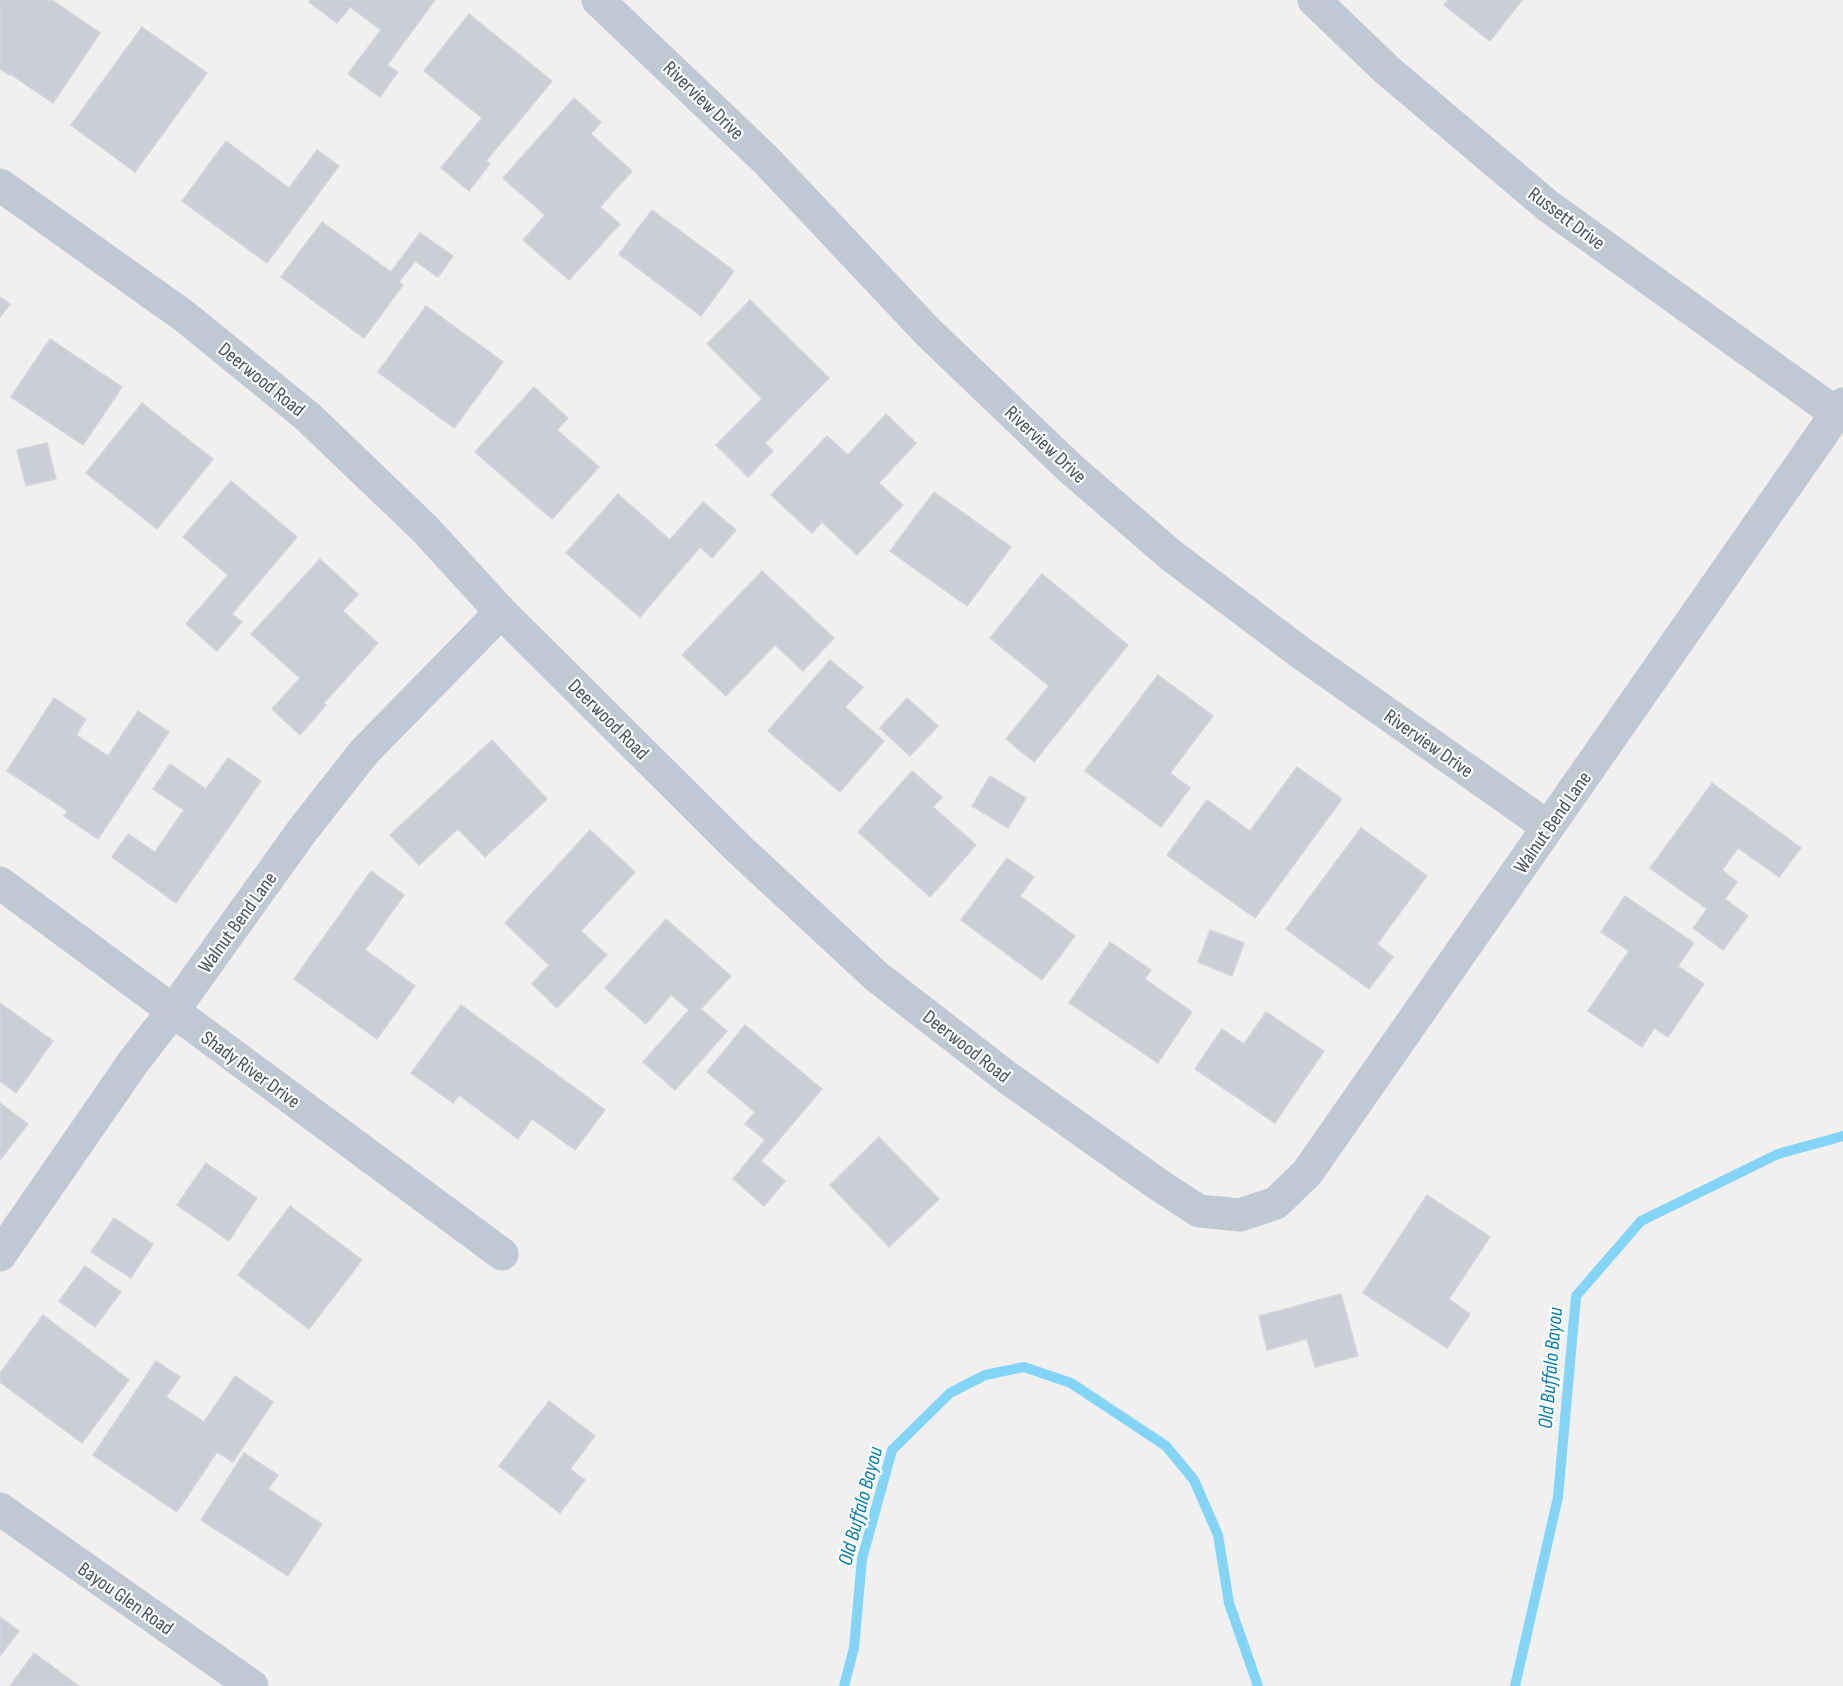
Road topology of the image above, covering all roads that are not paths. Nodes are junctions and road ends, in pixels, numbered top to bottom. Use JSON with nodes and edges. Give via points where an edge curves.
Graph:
{"nodes":[{"id":1,"x":597,"y":0,"type":"edge"},
{"id":2,"x":1314,"y":0,"type":"edge"},
{"id":3,"x":0,"y":186,"type":"edge"},
{"id":4,"x":1840,"y":409,"type":"edge"},
{"id":5,"x":501,"y":612,"type":"junction"},
{"id":6,"x":1548,"y":827,"type":"junction"},
{"id":7,"x":0,"y":883,"type":"edge"},
{"id":8,"x":173,"y":1011,"type":"junction"},
{"id":9,"x":1240,"y":1215,"type":"joint"},
{"id":10,"x":502,"y":1254,"type":"dead end"},
{"id":11,"x":0,"y":1255,"type":"edge"},
{"id":12,"x":0,"y":1509,"type":"edge"},
{"id":13,"x":252,"y":1686,"type":"edge"}],
"edges":[{"from":1,"to":6,"type":"street","name":"Riverview Drive","via":[[766,160],[928,332],[1071,469],[1173,556],[1301,653]]},
{"from":2,"to":4,"type":"street","name":"Russett Drive","via":[[1387,70],[1548,206]]},
{"from":3,"to":5,"type":"street","name":"Deerwood Road","via":[[184,316],[307,416],[425,529]]},
{"from":4,"to":6,"type":"street","name":"Walnut Bend Lane"},
{"from":5,"to":8,"type":"street","name":"Walnut Bend Lane","via":[[364,752],[302,831]]},
{"from":5,"to":9,"type":"street","name":"Deerwood Road","via":[[738,849],[876,976],[1008,1078],[1159,1185],[1199,1211]]},
{"from":6,"to":9,"type":"street","name":"Walnut Bend Lane","via":[[1307,1173],[1276,1203]]},
{"from":7,"to":8,"type":"street","name":"Shady River Drive"},
{"from":8,"to":10,"type":"street","name":"Shady River Drive"},
{"from":8,"to":11,"type":"street","name":"Walnut Bend Lane"},
{"from":12,"to":13,"type":"street","name":"Bayou Glen Road"}]}
